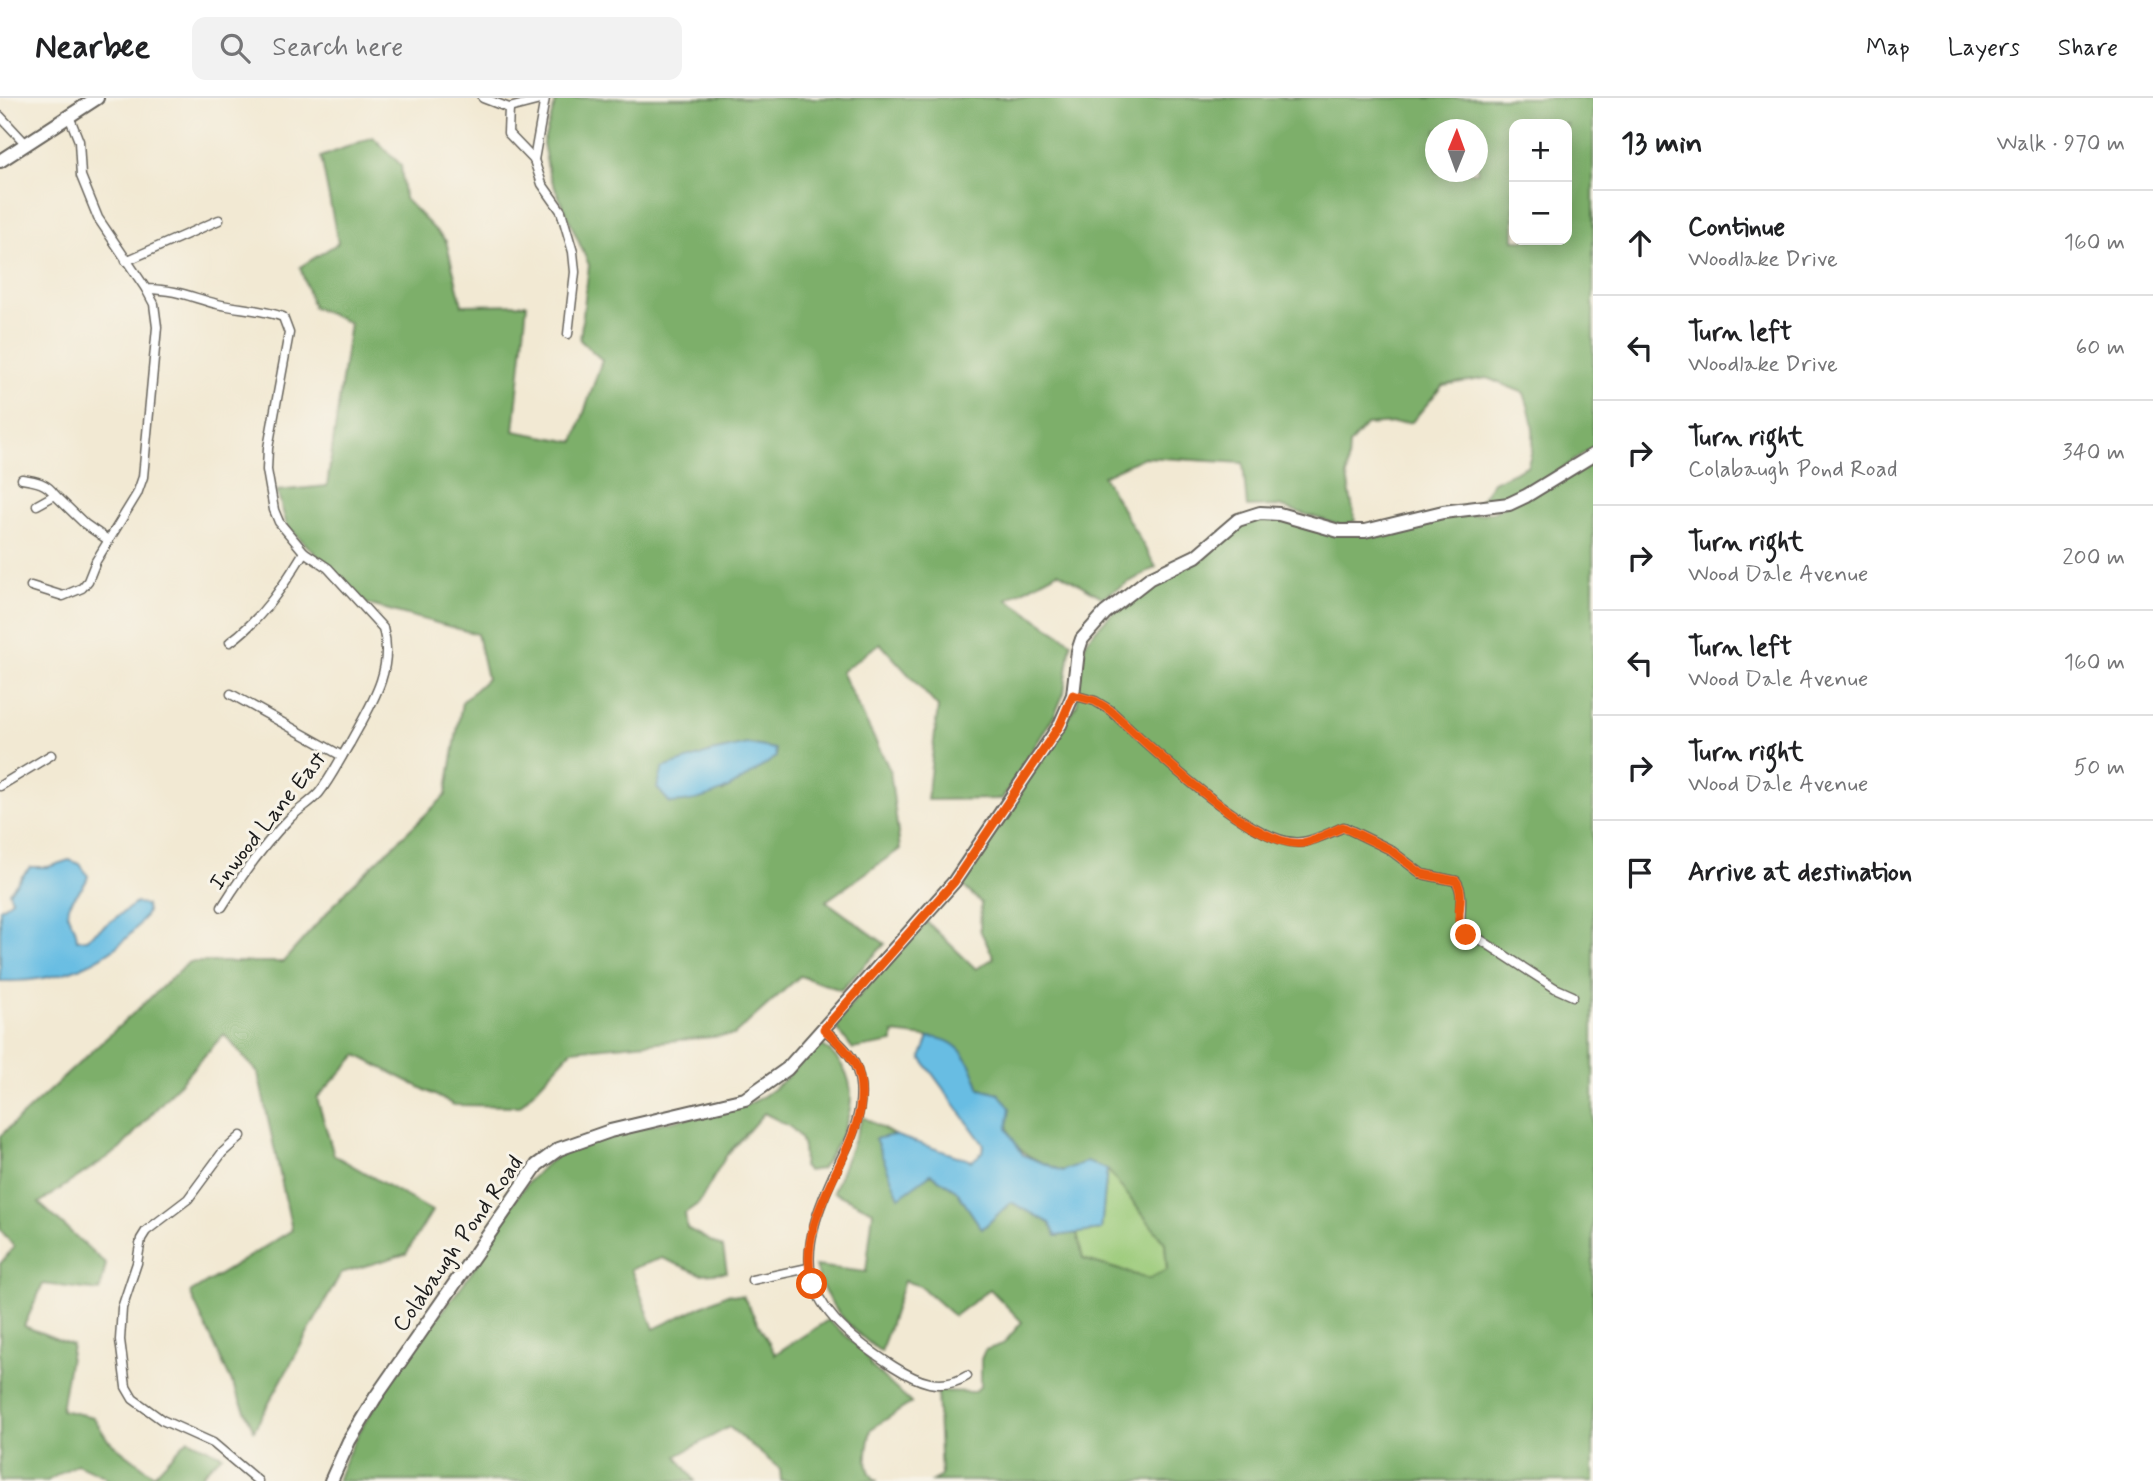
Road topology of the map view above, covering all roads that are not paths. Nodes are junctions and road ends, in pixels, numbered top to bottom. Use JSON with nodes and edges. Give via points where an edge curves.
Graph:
{"nodes":[{"id":1,"x":97,"y":98,"type":"edge"},
{"id":2,"x":483,"y":98,"type":"edge"},
{"id":3,"x":544,"y":99,"type":"edge"},
{"id":4,"x":509,"y":108,"type":"junction"},
{"id":5,"x":0,"y":116,"type":"edge"},
{"id":6,"x":69,"y":117,"type":"junction"},
{"id":7,"x":26,"y":144,"type":"junction"},
{"id":8,"x":534,"y":160,"type":"junction"},
{"id":9,"x":0,"y":161,"type":"edge"},
{"id":10,"x":219,"y":220,"type":"dead end"},
{"id":11,"x":125,"y":261,"type":"junction"},
{"id":12,"x":146,"y":289,"type":"junction"},
{"id":13,"x":568,"y":334,"type":"dead end"},
{"id":14,"x":1593,"y":456,"type":"edge"},
{"id":15,"x":22,"y":479,"type":"dead end"},
{"id":16,"x":55,"y":495,"type":"junction"},
{"id":17,"x":37,"y":505,"type":"dead end"},
{"id":18,"x":108,"y":540,"type":"junction"},
{"id":19,"x":304,"y":552,"type":"junction"},
{"id":20,"x":32,"y":586,"type":"dead end"},
{"id":21,"x":230,"y":642,"type":"dead end"},
{"id":22,"x":231,"y":694,"type":"dead end"},
{"id":23,"x":1073,"y":695,"type":"junction"},
{"id":24,"x":51,"y":755,"type":"dead end"},
{"id":25,"x":342,"y":756,"type":"junction"},
{"id":26,"x":0,"y":786,"type":"edge"},
{"id":27,"x":222,"y":907,"type":"dead end"},
{"id":28,"x":1573,"y":996,"type":"dead end"},
{"id":29,"x":824,"y":1029,"type":"junction"},
{"id":30,"x":241,"y":1136,"type":"dead end"},
{"id":31,"x":808,"y":1268,"type":"junction"},
{"id":32,"x":752,"y":1280,"type":"dead end"},
{"id":33,"x":967,"y":1377,"type":"dead end"},
{"id":34,"x":258,"y":1481,"type":"edge"},
{"id":35,"x":331,"y":1481,"type":"edge"}],
"edges":[{"from":1,"to":6,"type":"street"},
{"from":2,"to":4,"type":"street"},
{"from":3,"to":4,"type":"street"},
{"from":3,"to":8,"type":"street"},
{"from":4,"to":8,"type":"street","via":[[508,133]]},
{"from":5,"to":7,"type":"street"},
{"from":6,"to":7,"type":"street"},
{"from":6,"to":11,"type":"street","via":[[79,141],[81,176],[97,218]]},
{"from":7,"to":9,"type":"street"},
{"from":8,"to":13,"type":"street","via":[[542,184],[561,211],[573,253]]},
{"from":10,"to":11,"type":"street"},
{"from":11,"to":12,"type":"street"},
{"from":12,"to":18,"type":"street","via":[[155,303],[157,327],[150,368],[147,460],[137,494]]},
{"from":12,"to":19,"type":"street","name":"Inwood Lane East","via":[[182,291],[218,304],[282,317],[289,333],[267,470],[279,522]]},
{"from":14,"to":23,"type":"street","name":"Colabaugh Pond Road","via":[[1508,504],[1443,512],[1365,531],[1339,531],[1270,513],[1238,520],[1196,556],[1150,578],[1088,630],[1077,651]]},
{"from":15,"to":16,"type":"street","via":[[36,481]]},
{"from":16,"to":17,"type":"street"},
{"from":16,"to":18,"type":"street"},
{"from":18,"to":20,"type":"street","via":[[82,588],[63,596]]},
{"from":19,"to":21,"type":"street","via":[[247,629]]},
{"from":19,"to":25,"type":"street","name":"Inwood Lane East","via":[[328,568],[383,628],[386,638],[388,653],[380,690]]},
{"from":22,"to":25,"type":"street","name":"Inwood Lane East"},
{"from":23,"to":28,"type":"street","via":[[1110,710],[1218,804],[1275,839],[1302,843],[1343,827],[1389,849],[1422,874],[1456,881],[1461,888],[1458,920],[1462,933]]},
{"from":23,"to":29,"type":"street","name":"Colabaugh Pond Road","via":[[1060,725],[954,882]]},
{"from":24,"to":26,"type":"street"},
{"from":25,"to":27,"type":"street","name":"Inwood Lane East","via":[[318,793],[247,868]]},
{"from":29,"to":31,"type":"street","via":[[845,1048],[858,1070],[861,1094],[851,1138],[812,1225]]},
{"from":29,"to":35,"type":"street","name":"Colabaugh Pond Road","via":[[774,1081],[745,1099],[610,1131],[570,1144],[537,1165],[369,1408]]},
{"from":30,"to":34,"type":"street","via":[[222,1153],[188,1199],[141,1239],[122,1308],[120,1340],[126,1387],[133,1399],[162,1420],[213,1443]]},
{"from":31,"to":32,"type":"street"},
{"from":31,"to":33,"type":"street","via":[[819,1300],[835,1321],[894,1367],[922,1382],[942,1386]]}]}
